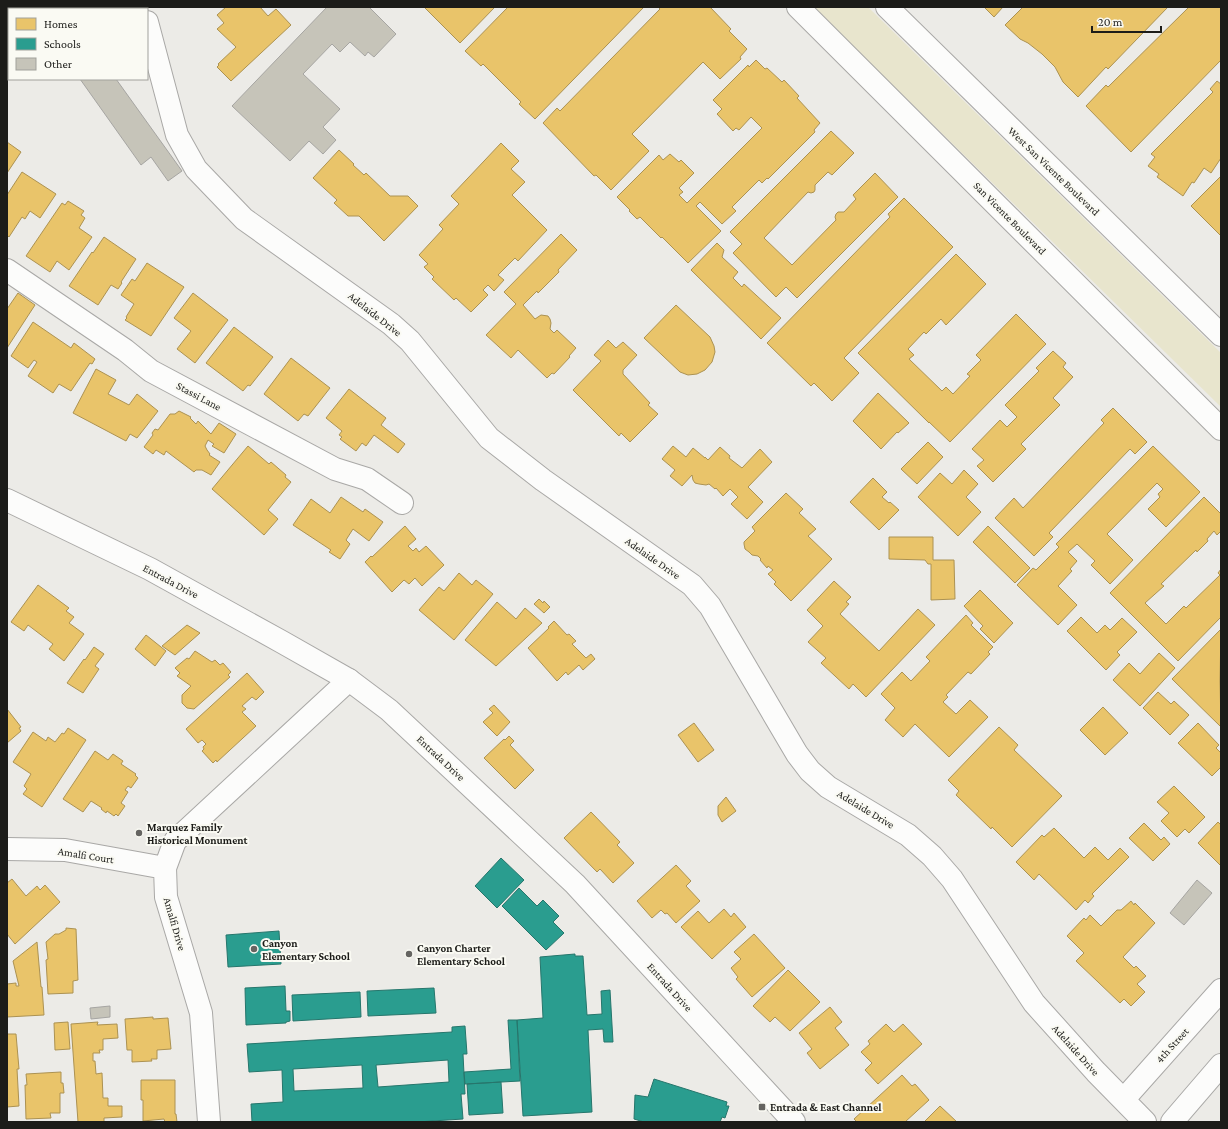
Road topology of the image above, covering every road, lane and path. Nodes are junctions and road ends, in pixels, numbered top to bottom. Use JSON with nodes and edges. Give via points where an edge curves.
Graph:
{"nodes":[{"id":1,"x":798,"y":7,"type":"edge"},
{"id":2,"x":886,"y":7,"type":"edge"},
{"id":3,"x":148,"y":26,"type":"edge"},
{"id":4,"x":7,"y":270,"type":"edge"},
{"id":5,"x":1221,"y":336,"type":"edge"},
{"id":6,"x":1221,"y":429,"type":"edge"},
{"id":7,"x":7,"y":500,"type":"edge"},
{"id":8,"x":402,"y":503,"type":"dead end"},
{"id":9,"x":349,"y":680,"type":"junction"},
{"id":10,"x":7,"y":849,"type":"edge"},
{"id":11,"x":165,"y":868,"type":"junction"},
{"id":12,"x":1221,"y":990,"type":"edge"},
{"id":13,"x":1221,"y":1066,"type":"edge"},
{"id":14,"x":1124,"y":1100,"type":"junction"},
{"id":15,"x":209,"y":1122,"type":"edge"},
{"id":16,"x":794,"y":1122,"type":"edge"},
{"id":17,"x":1145,"y":1122,"type":"edge"},
{"id":18,"x":1172,"y":1122,"type":"edge"}],
"edges":[{"from":1,"to":6,"type":"street","name":"San Vicente Boulevard"},
{"from":2,"to":5,"type":"street","name":"West San Vicente Boulevard"},
{"from":3,"to":14,"type":"street","name":"Adelaide Drive","via":[[177,135],[196,169],[244,219],[391,324],[410,342],[489,438],[543,480],[692,585],[710,606],[797,754],[810,771],[828,787],[908,835],[932,856],[952,879],[1034,1003]]},
{"from":4,"to":8,"type":"street","name":"Stassi Lane","via":[[125,350],[151,371],[335,469],[367,479]]},
{"from":7,"to":9,"type":"street","name":"Entrada Drive","via":[[150,569]]},
{"from":9,"to":11,"type":"street","name":"Amalfi Drive","via":[[175,841]]},
{"from":9,"to":16,"type":"street","name":"Entrada Drive","via":[[389,710],[575,884]]},
{"from":10,"to":11,"type":"street","name":"Amalfi Court","via":[[65,850]]},
{"from":11,"to":15,"type":"street","name":"Amalfi Drive","via":[[166,897],[201,1013]]},
{"from":12,"to":14,"type":"street","name":"4th Street"},
{"from":13,"to":18,"type":"street"},
{"from":14,"to":17,"type":"street","name":"Adelaide Drive"}]}
